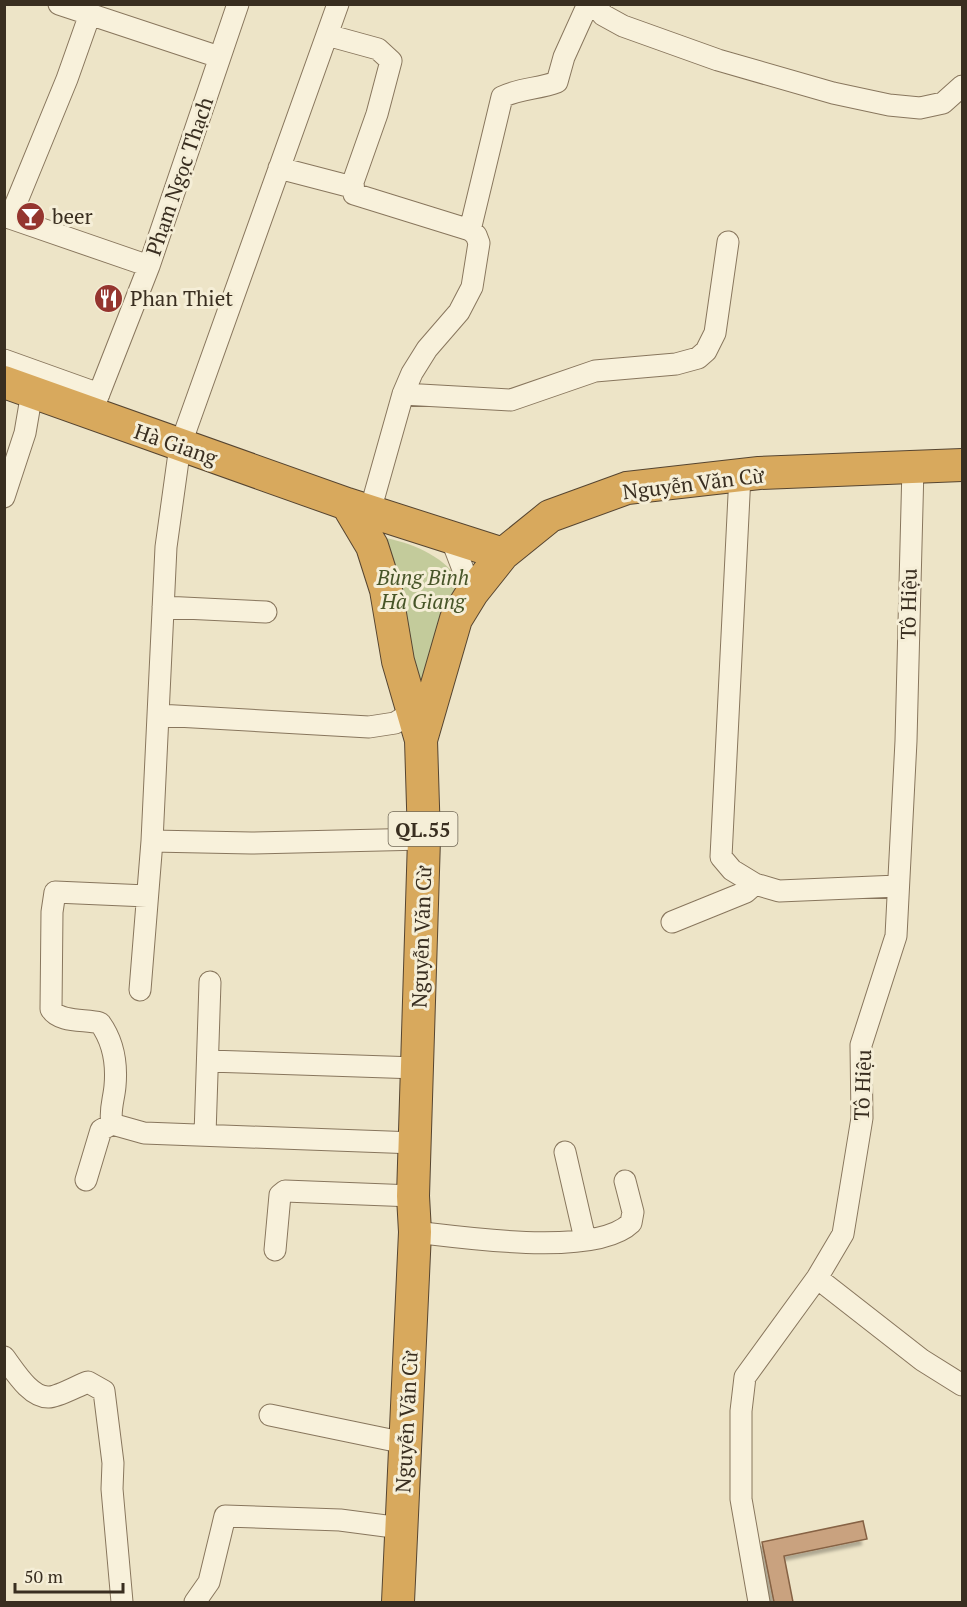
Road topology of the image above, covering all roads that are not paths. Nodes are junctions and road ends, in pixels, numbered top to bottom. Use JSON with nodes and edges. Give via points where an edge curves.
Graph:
{"nodes":[{"id":1,"x":59,"y":4,"type":"edge"},
{"id":2,"x":238,"y":4,"type":"edge"},
{"id":3,"x":338,"y":4,"type":"edge"},
{"id":4,"x":588,"y":4,"type":"edge"},
{"id":5,"x":594,"y":4,"type":"edge"},
{"id":6,"x":90,"y":14,"type":"junction"},
{"id":7,"x":327,"y":35,"type":"junction"},
{"id":8,"x":219,"y":57,"type":"junction"},
{"id":9,"x":963,"y":86,"type":"edge"},
{"id":10,"x":279,"y":168,"type":"junction"},
{"id":11,"x":352,"y":187,"type":"junction"},
{"id":12,"x":7,"y":217,"type":"edge"},
{"id":13,"x":470,"y":230,"type":"junction"},
{"id":14,"x":728,"y":242,"type":"dead end"},
{"id":15,"x":149,"y":266,"type":"junction"},
{"id":16,"x":4,"y":360,"type":"edge"},
{"id":17,"x":18,"y":387,"type":"edge"},
{"id":18,"x":403,"y":394,"type":"junction"},
{"id":19,"x":95,"y":404,"type":"junction"},
{"id":20,"x":180,"y":446,"type":"junction"},
{"id":21,"x":963,"y":465,"type":"edge"},
{"id":22,"x":913,"y":467,"type":"junction"},
{"id":23,"x":740,"y":475,"type":"junction"},
{"id":24,"x":4,"y":497,"type":"edge"},
{"id":25,"x":358,"y":508,"type":"junction"},
{"id":26,"x":451,"y":538,"type":"junction"},
{"id":27,"x":503,"y":554,"type":"junction"},
{"id":28,"x":472,"y":593,"type":"junction"},
{"id":29,"x":163,"y":607,"type":"junction"},
{"id":30,"x":266,"y":612,"type":"dead end"},
{"id":31,"x":158,"y":715,"type":"junction"},
{"id":32,"x":416,"y":727,"type":"junction"},
{"id":33,"x":424,"y":839,"type":"junction"},
{"id":34,"x":152,"y":841,"type":"junction"},
{"id":35,"x":755,"y":884,"type":"junction"},
{"id":36,"x":898,"y":886,"type":"junction"},
{"id":37,"x":147,"y":896,"type":"junction"},
{"id":38,"x":672,"y":922,"type":"dead end"},
{"id":39,"x":210,"y":982,"type":"dead end"},
{"id":40,"x":140,"y":990,"type":"dead end"},
{"id":41,"x":208,"y":1061,"type":"junction"},
{"id":42,"x":417,"y":1068,"type":"junction"},
{"id":43,"x":112,"y":1124,"type":"junction"},
{"id":44,"x":204,"y":1135,"type":"junction"},
{"id":45,"x":414,"y":1143,"type":"junction"},
{"id":46,"x":565,"y":1152,"type":"dead end"},
{"id":47,"x":86,"y":1180,"type":"dead end"},
{"id":48,"x":625,"y":1181,"type":"dead end"},
{"id":49,"x":413,"y":1196,"type":"junction"},
{"id":50,"x":415,"y":1232,"type":"junction"},
{"id":51,"x":585,"y":1239,"type":"junction"},
{"id":52,"x":275,"y":1250,"type":"dead end"},
{"id":53,"x":817,"y":1278,"type":"junction"},
{"id":54,"x":4,"y":1357,"type":"edge"},
{"id":55,"x":963,"y":1385,"type":"edge"},
{"id":56,"x":270,"y":1416,"type":"dead end"},
{"id":57,"x":405,"y":1443,"type":"junction"},
{"id":58,"x":401,"y":1528,"type":"junction"},
{"id":59,"x":122,"y":1602,"type":"edge"},
{"id":60,"x":195,"y":1602,"type":"edge"},
{"id":61,"x":398,"y":1602,"type":"edge"},
{"id":62,"x":759,"y":1602,"type":"edge"}],
"edges":[{"from":1,"to":6,"type":"street"},
{"from":2,"to":8,"type":"street","name":"Phạm Ngọc Thạch"},
{"from":3,"to":7,"type":"street"},
{"from":4,"to":13,"type":"street","via":[[557,82],[542,88],[516,90],[502,97]]},
{"from":5,"to":9,"type":"street","via":[[612,21],[633,30],[728,63],[844,96],[920,108],[943,103]]},
{"from":6,"to":8,"type":"street"},
{"from":6,"to":12,"type":"street","via":[[67,79]]},
{"from":7,"to":10,"type":"street"},
{"from":7,"to":11,"type":"street","via":[[378,49],[391,61]]},
{"from":8,"to":15,"type":"street","name":"Phạm Ngọc Thạch"},
{"from":10,"to":11,"type":"street"},
{"from":10,"to":20,"type":"street"},
{"from":11,"to":13,"type":"street","via":[[358,197]]},
{"from":12,"to":15,"type":"street"},
{"from":13,"to":18,"type":"street","via":[[480,243],[472,287],[459,312],[419,360]]},
{"from":14,"to":18,"type":"street","via":[[715,333],[698,358],[595,371],[511,400]]},
{"from":15,"to":19,"type":"street","name":"Phạm Ngọc Thạch"},
{"from":16,"to":19,"type":"street","name":"Hà Giang"},
{"from":17,"to":19,"type":"highway","name":"Hà Giang"},
{"from":17,"to":24,"type":"street","via":[[25,433]]},
{"from":18,"to":25,"type":"street"},
{"from":19,"to":20,"type":"highway","name":"Hà Giang"},
{"from":20,"to":25,"type":"highway","name":"Hà Giang"},
{"from":20,"to":29,"type":"street","via":[[166,547]]},
{"from":21,"to":22,"type":"highway","name":"Nguyễn Văn Cừ","number":"QL.55"},
{"from":22,"to":23,"type":"highway","name":"Nguyễn Văn Cừ","number":"QL.55"},
{"from":22,"to":36,"type":"street","name":"Tô Hiệu"},
{"from":23,"to":27,"type":"highway","name":"Nguyễn Văn Cừ","number":"QL.55","via":[[627,488],[550,516]]},
{"from":23,"to":35,"type":"street","via":[[719,851],[725,864]]},
{"from":25,"to":26,"type":"highway","name":"Hà Giang"},
{"from":25,"to":32,"type":"highway","via":[[382,579]]},
{"from":26,"to":27,"type":"highway","name":"Hà Giang"},
{"from":26,"to":28,"type":"street"},
{"from":27,"to":28,"type":"highway","name":"Nguyễn Văn Cừ","number":"QL.55"},
{"from":28,"to":32,"type":"highway","name":"Nguyễn Văn Cừ","number":"QL.55","via":[[456,619]]},
{"from":29,"to":30,"type":"street"},
{"from":29,"to":31,"type":"street"},
{"from":31,"to":32,"type":"street","via":[[369,727],[395,723]]},
{"from":31,"to":34,"type":"street"},
{"from":32,"to":33,"type":"highway","name":"Nguyễn Văn Cừ","number":"QL.55"},
{"from":33,"to":34,"type":"street"},
{"from":33,"to":42,"type":"highway","name":"Nguyễn Văn Cừ","number":"QL.55"},
{"from":34,"to":37,"type":"street"},
{"from":35,"to":36,"type":"street","via":[[779,891]]},
{"from":35,"to":38,"type":"street","via":[[746,892]]},
{"from":36,"to":53,"type":"street","name":"Tô Hiệu","via":[[896,936],[861,1045],[862,1118],[843,1234]]},
{"from":37,"to":40,"type":"street"},
{"from":37,"to":43,"type":"street","via":[[55,892],[51,1009],[54,1014],[70,1019],[100,1023],[112,1043]]},
{"from":39,"to":41,"type":"street"},
{"from":41,"to":42,"type":"street"},
{"from":41,"to":44,"type":"street"},
{"from":42,"to":45,"type":"highway","name":"Nguyễn Văn Cừ","number":"QL.55"},
{"from":43,"to":44,"type":"street","via":[[144,1133]]},
{"from":43,"to":47,"type":"street","via":[[101,1130]]},
{"from":44,"to":45,"type":"street"},
{"from":45,"to":49,"type":"highway","name":"Nguyễn Văn Cừ","number":"QL.55"},
{"from":46,"to":51,"type":"street"},
{"from":48,"to":51,"type":"street","via":[[633,1212],[631,1223]]},
{"from":49,"to":50,"type":"highway","name":"Nguyễn Văn Cừ","number":"QL.55"},
{"from":49,"to":52,"type":"street","via":[[285,1191],[280,1195]]},
{"from":50,"to":51,"type":"street","via":[[510,1242]]},
{"from":50,"to":57,"type":"highway","name":"Nguyễn Văn Cừ","number":"QL.55"},
{"from":53,"to":55,"type":"street","via":[[922,1360]]},
{"from":53,"to":62,"type":"street","name":"Tô Hiệu","via":[[745,1377],[741,1499]]},
{"from":54,"to":59,"type":"street","via":[[41,1396],[50,1398],[88,1382],[104,1391]]},
{"from":56,"to":57,"type":"street"},
{"from":57,"to":58,"type":"highway","name":"Nguyễn Văn Cừ","number":"QL.55"},
{"from":58,"to":60,"type":"street","via":[[340,1520],[225,1516],[209,1582]]},
{"from":58,"to":61,"type":"highway","name":"Nguyễn Văn Cừ","number":"QL.55"}]}
